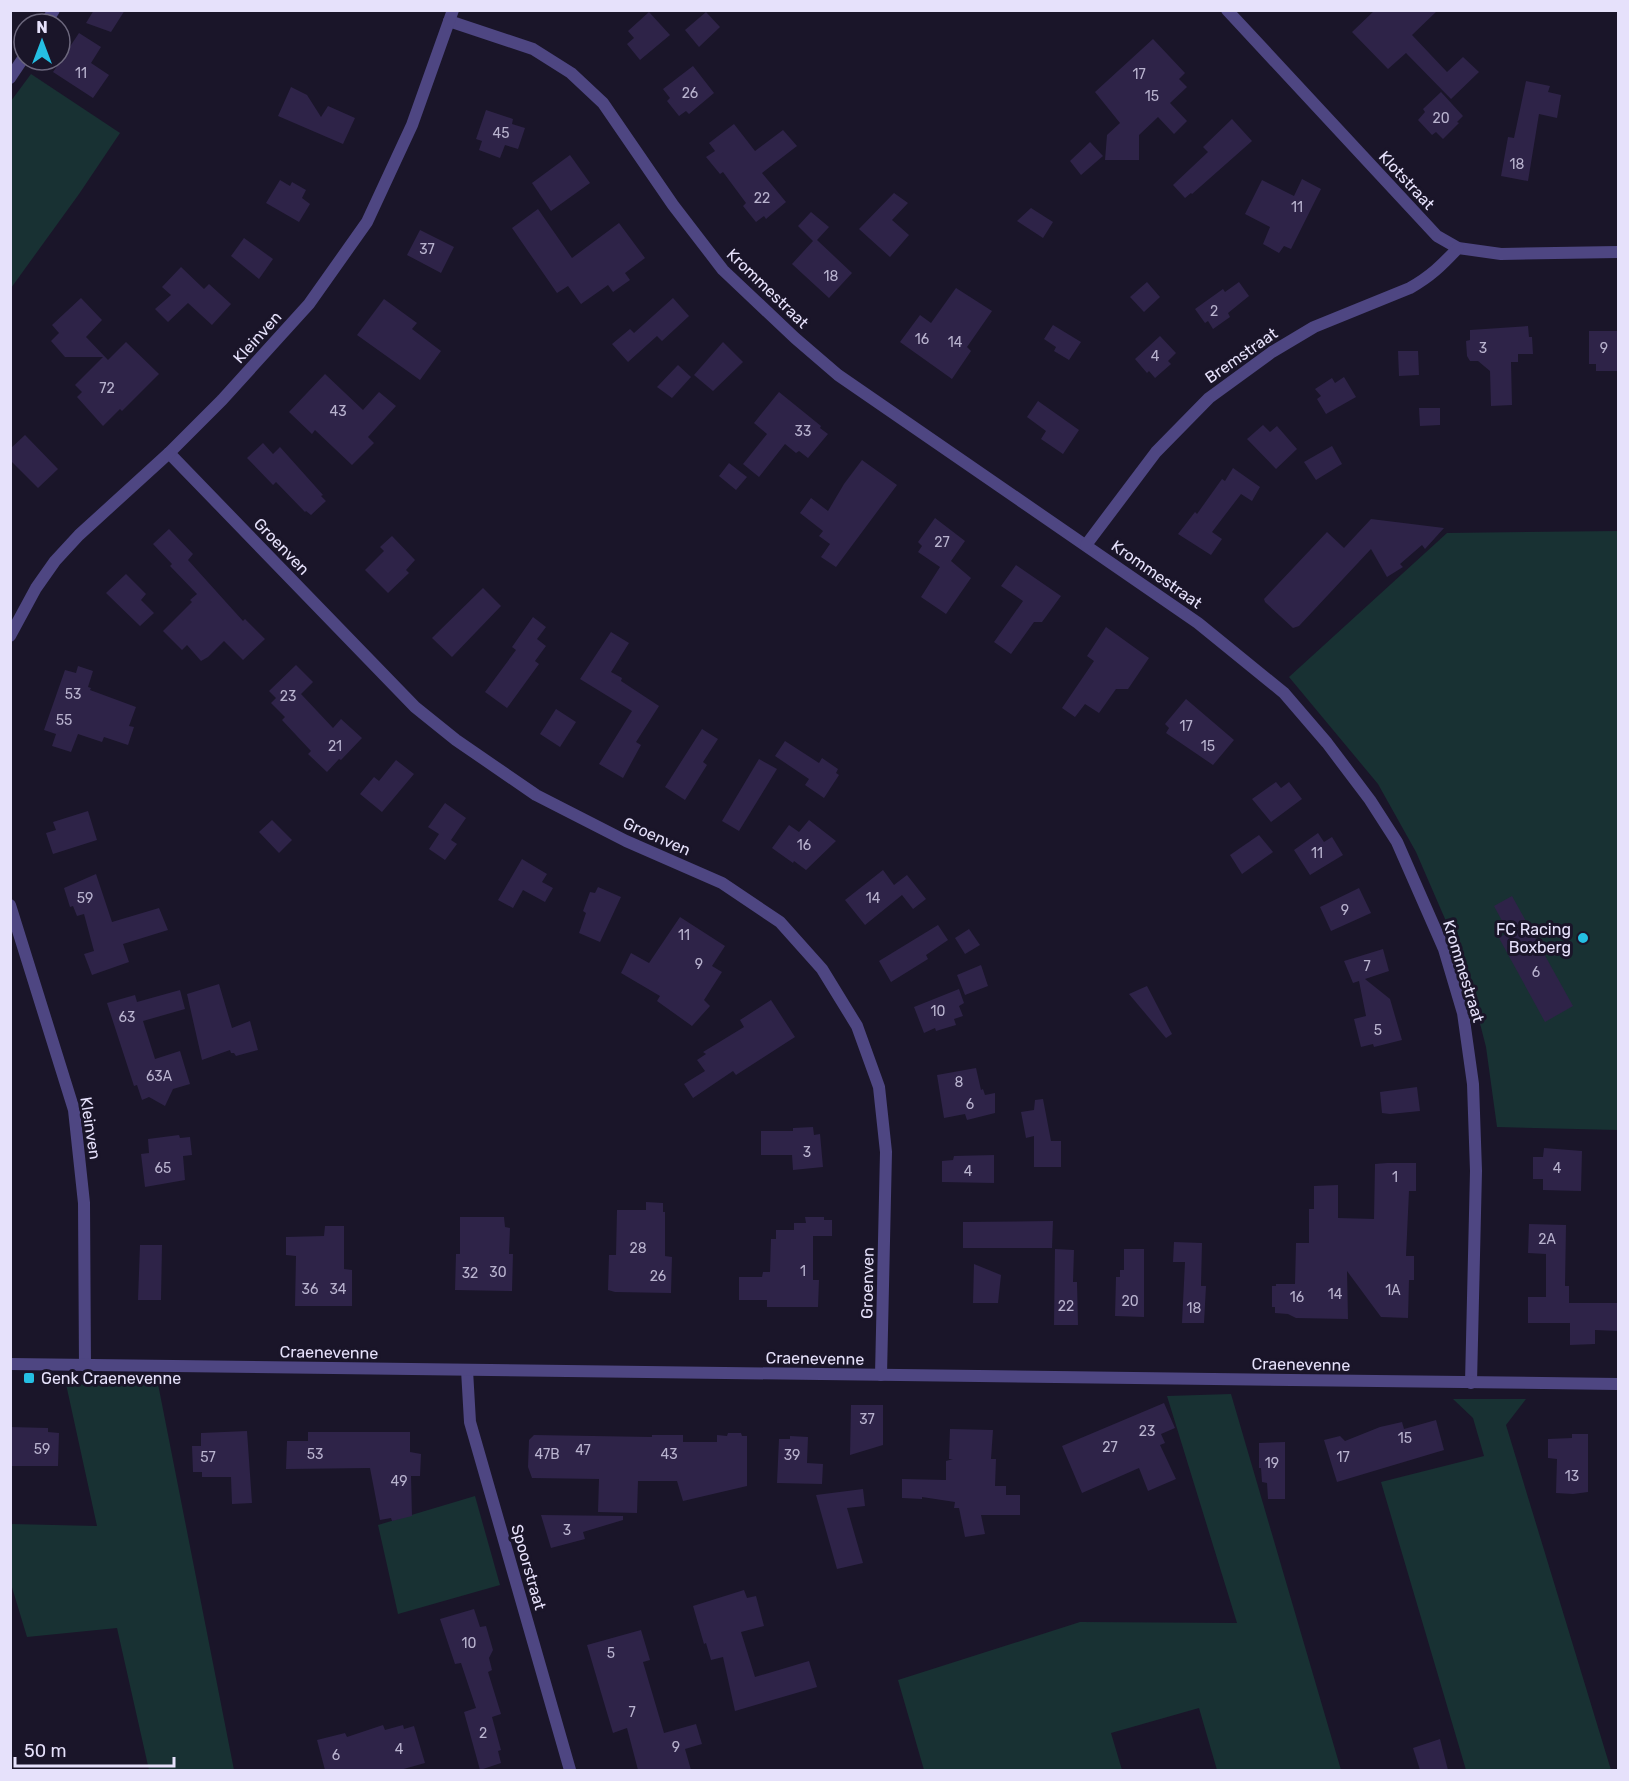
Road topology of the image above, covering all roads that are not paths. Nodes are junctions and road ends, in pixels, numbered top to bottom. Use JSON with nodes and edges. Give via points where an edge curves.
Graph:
{"nodes":[{"id":1,"x":1227,"y":10,"type":"edge"},
{"id":2,"x":451,"y":16,"type":"edge"},
{"id":3,"x":1458,"y":248,"type":"junction"},
{"id":4,"x":1618,"y":252,"type":"edge"},
{"id":5,"x":169,"y":453,"type":"junction"},
{"id":6,"x":1086,"y":545,"type":"junction"},
{"id":7,"x":10,"y":636,"type":"edge"},
{"id":8,"x":10,"y":905,"type":"edge"},
{"id":9,"x":10,"y":1364,"type":"edge"},
{"id":10,"x":85,"y":1366,"type":"junction"},
{"id":11,"x":467,"y":1370,"type":"junction"},
{"id":12,"x":881,"y":1375,"type":"junction"},
{"id":13,"x":1471,"y":1383,"type":"junction"},
{"id":14,"x":1618,"y":1384,"type":"edge"},
{"id":15,"x":570,"y":1770,"type":"edge"}],
"edges":[{"from":1,"to":3,"type":"street","name":"Klotstraat","via":[[1437,236]]},
{"from":2,"to":5,"type":"street","name":"Kleinven","via":[[412,125],[368,222],[309,304]]},
{"from":2,"to":6,"type":"street","name":"Krommestraat","via":[[533,49],[571,73],[603,103],[723,270],[795,338],[838,375]]},
{"from":3,"to":4,"type":"street","name":"Klotstraat","via":[[1501,254]]},
{"from":3,"to":6,"type":"street","name":"Bremstraat","via":[[1434,274],[1314,327],[1209,398],[1156,452]]},
{"from":5,"to":7,"type":"street","name":"Kleinven","via":[[56,561]]},
{"from":5,"to":12,"type":"street","name":"Groenven","via":[[423,714],[536,795],[626,841],[722,883],[780,922],[822,969],[857,1026],[879,1088],[886,1152]]},
{"from":6,"to":13,"type":"street","name":"Krommestraat","via":[[1198,624],[1284,693],[1327,743],[1397,842],[1444,949],[1463,1013],[1473,1084],[1476,1171]]},
{"from":8,"to":10,"type":"street","name":"Kleinven","via":[[74,1110],[84,1203]]},
{"from":9,"to":10,"type":"street","name":"Craenevenne"},
{"from":10,"to":11,"type":"street","name":"Craenevenne"},
{"from":11,"to":12,"type":"street","name":"Craenevenne"},
{"from":11,"to":15,"type":"street","name":"Spoorstraat","via":[[470,1422]]},
{"from":12,"to":13,"type":"street","name":"Craenevenne"},
{"from":13,"to":14,"type":"street","name":"Craenevenne"}]}
